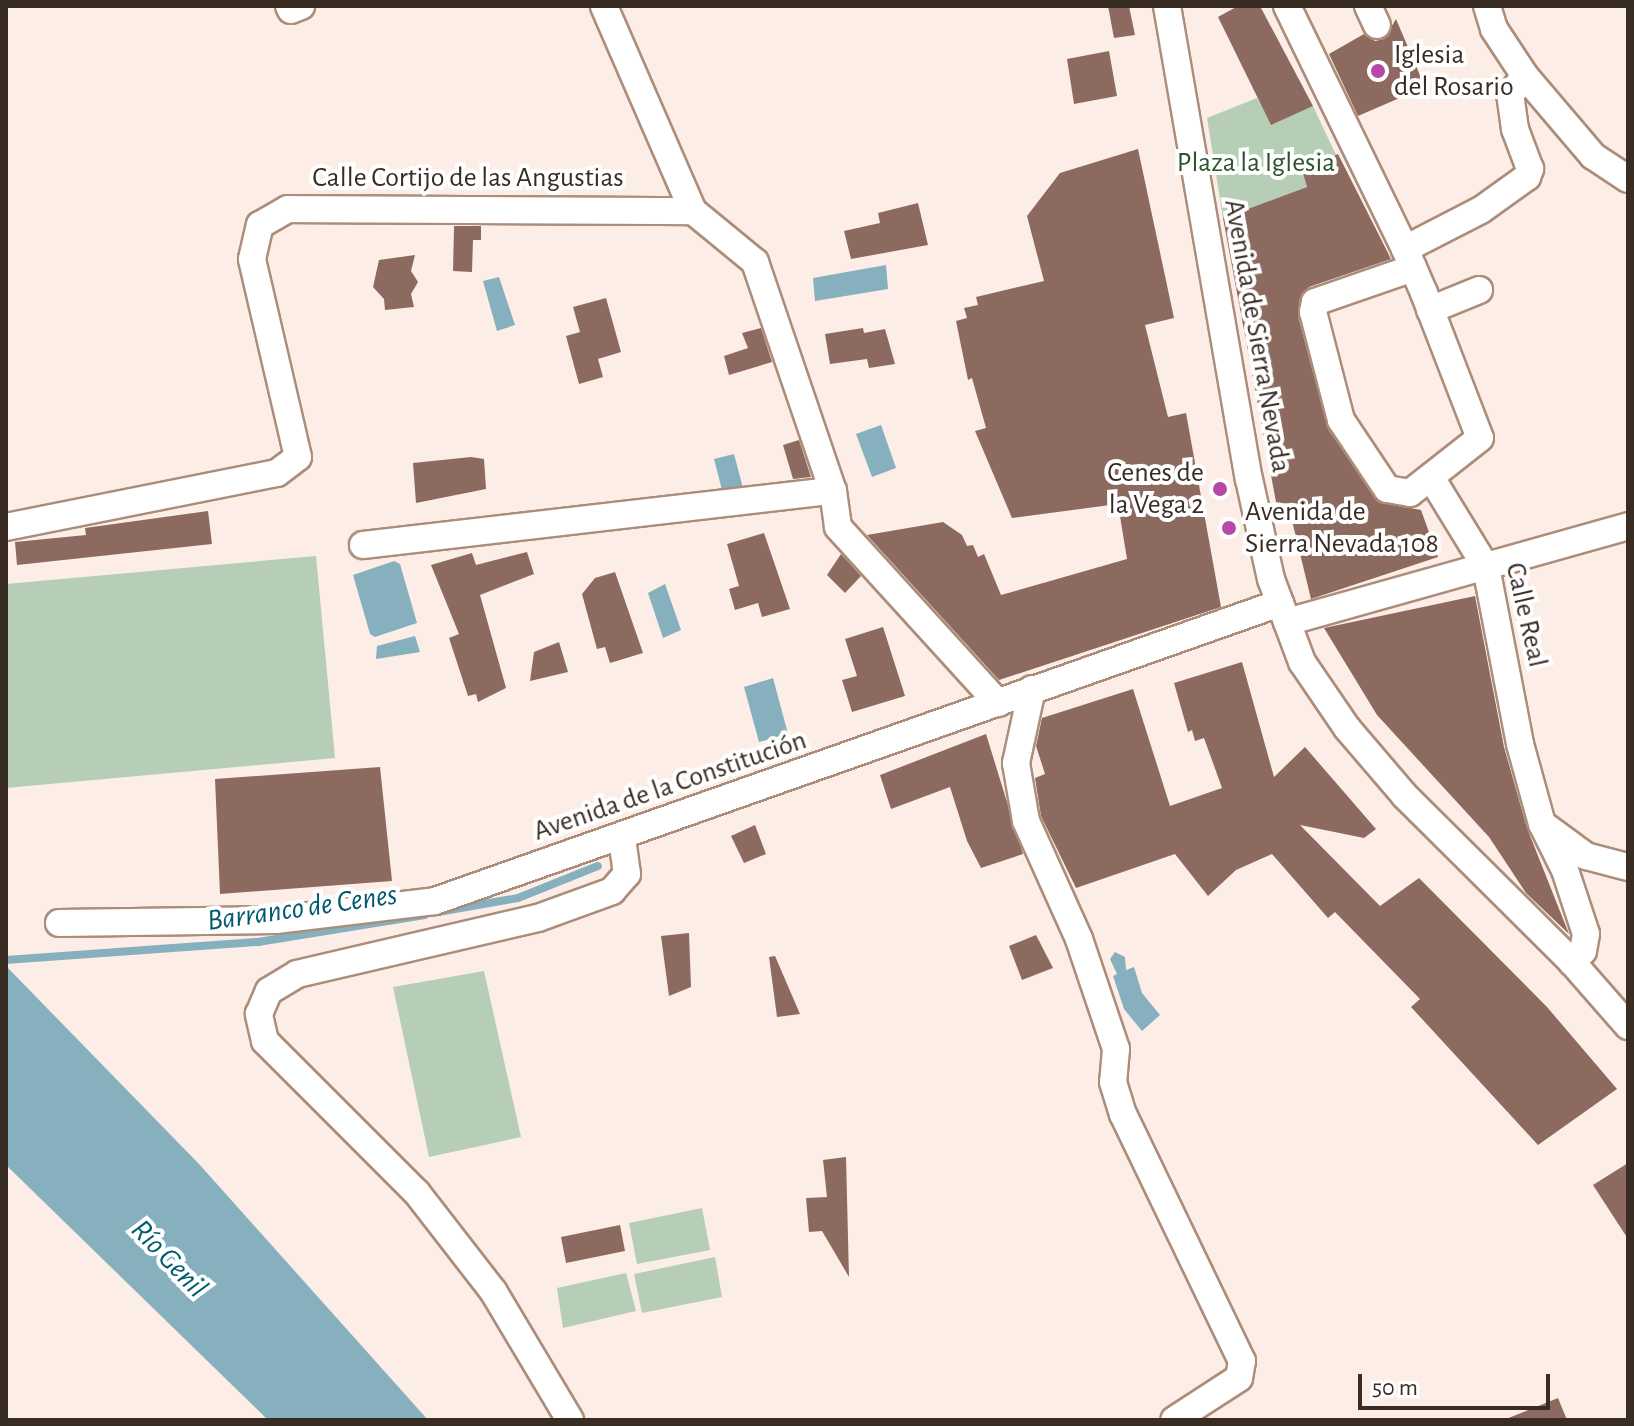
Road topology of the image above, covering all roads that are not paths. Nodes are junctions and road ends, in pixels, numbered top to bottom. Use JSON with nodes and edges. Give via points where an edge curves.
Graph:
{"nodes":[{"id":1,"x":289,"y":6,"type":"edge"},
{"id":2,"x":301,"y":6,"type":"edge"},
{"id":3,"x":604,"y":6,"type":"edge"},
{"id":4,"x":1167,"y":6,"type":"edge"},
{"id":5,"x":1287,"y":6,"type":"edge"},
{"id":6,"x":1487,"y":6,"type":"edge"},
{"id":7,"x":1525,"y":76,"type":"junction"},
{"id":8,"x":1628,"y":179,"type":"edge"},
{"id":9,"x":693,"y":211,"type":"junction"},
{"id":10,"x":1409,"y":259,"type":"junction"},
{"id":11,"x":1479,"y":290,"type":"dead end"},
{"id":12,"x":1430,"y":310,"type":"junction"},
{"id":13,"x":1432,"y":479,"type":"junction"},
{"id":14,"x":833,"y":491,"type":"junction"},
{"id":15,"x":1628,"y":526,"type":"edge"},
{"id":16,"x":6,"y":527,"type":"edge"},
{"id":17,"x":363,"y":545,"type":"dead end"},
{"id":18,"x":1486,"y":567,"type":"junction"},
{"id":19,"x":1284,"y":612,"type":"junction"},
{"id":20,"x":1032,"y":689,"type":"junction"},
{"id":21,"x":998,"y":703,"type":"junction"},
{"id":22,"x":1542,"y":824,"type":"junction"},
{"id":23,"x":622,"y":839,"type":"junction"},
{"id":24,"x":1628,"y":867,"type":"edge"},
{"id":25,"x":59,"y":923,"type":"dead end"},
{"id":26,"x":1572,"y":962,"type":"junction"},
{"id":27,"x":1628,"y":1026,"type":"edge"},
{"id":28,"x":570,"y":1420,"type":"edge"},
{"id":29,"x":1174,"y":1420,"type":"edge"}],
"edges":[{"from":1,"to":2,"type":"street"},
{"from":3,"to":9,"type":"street"},
{"from":4,"to":19,"type":"street","name":"Avenida de Sierra Nevada","via":[[1249,479]]},
{"from":5,"to":10,"type":"street"},
{"from":6,"to":7,"type":"street","via":[[1494,29]]},
{"from":7,"to":8,"type":"street","via":[[1593,156]]},
{"from":7,"to":10,"type":"street","via":[[1510,95],[1515,129],[1530,169],[1527,177]]},
{"from":9,"to":14,"type":"street","via":[[755,262]]},
{"from":9,"to":16,"type":"street","name":"Calle Cortijo de las Angustias","via":[[288,209],[260,225],[252,259],[298,457],[277,473]]},
{"from":10,"to":12,"type":"street"},
{"from":10,"to":13,"type":"street","via":[[1315,302],[1341,420],[1368,463],[1387,489],[1410,493]]},
{"from":11,"to":12,"type":"street"},
{"from":12,"to":13,"type":"street","via":[[1480,438]]},
{"from":13,"to":18,"type":"street","name":"Calle Real"},
{"from":14,"to":17,"type":"street"},
{"from":14,"to":21,"type":"street","via":[[838,527]]},
{"from":15,"to":18,"type":"street","name":"Avenida de la Constitución"},
{"from":18,"to":19,"type":"street","name":"Avenida de la Constitución"},
{"from":18,"to":22,"type":"street","name":"Calle Real","via":[[1520,744]]},
{"from":19,"to":20,"type":"street","name":"Avenida de la Constitución"},
{"from":19,"to":26,"type":"street","name":"Avenida de Sierra Nevada","via":[[1302,662],[1347,728],[1405,796]]},
{"from":20,"to":21,"type":"street","name":"Avenida de la Constitución"},
{"from":20,"to":29,"type":"street","via":[[1016,763],[1026,821],[1098,994],[1116,1049],[1113,1082],[1123,1114],[1242,1361],[1239,1378]]},
{"from":21,"to":23,"type":"street","name":"Avenida de la Constitución"},
{"from":22,"to":24,"type":"street","via":[[1586,856]]},
{"from":22,"to":26,"type":"street","name":"Calle Real","via":[[1565,870],[1586,934],[1583,951]]},
{"from":23,"to":25,"type":"street","name":"Avenida de la Constitución","via":[[435,901],[276,920]]},
{"from":23,"to":28,"type":"street","via":[[627,874],[612,891],[538,918],[297,974],[269,991],[259,1014],[265,1041],[417,1193],[493,1291]]},
{"from":26,"to":27,"type":"street","name":"Avenida de Sierra Nevada"}]}
